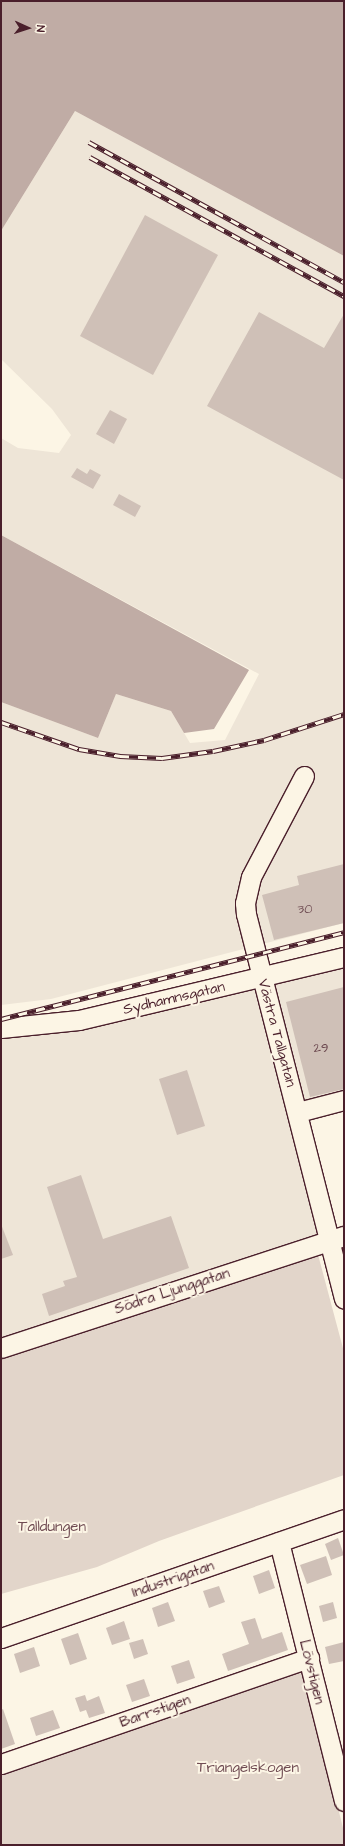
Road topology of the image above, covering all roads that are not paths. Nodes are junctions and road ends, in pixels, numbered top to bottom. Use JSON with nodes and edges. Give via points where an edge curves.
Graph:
{"nodes":[{"id":1,"x":304,"y":776,"type":"dead end"},
{"id":2,"x":344,"y":957,"type":"edge"},
{"id":3,"x":263,"y":978,"type":"junction"},
{"id":4,"x":1,"y":1028,"type":"edge"},
{"id":5,"x":344,"y":1100,"type":"edge"},
{"id":6,"x":298,"y":1112,"type":"junction"},
{"id":7,"x":336,"y":1238,"type":"edge"},
{"id":8,"x":344,"y":1299,"type":"edge"},
{"id":9,"x":1,"y":1348,"type":"edge"},
{"id":10,"x":344,"y":1519,"type":"edge"},
{"id":11,"x":279,"y":1542,"type":"junction"},
{"id":12,"x":1,"y":1638,"type":"edge"},
{"id":13,"x":309,"y":1658,"type":"junction"},
{"id":14,"x":1,"y":1764,"type":"edge"},
{"id":15,"x":344,"y":1801,"type":"edge"}],
"edges":[{"from":1,"to":3,"type":"street","name":"Västra Tallgatan","via":[[251,877],[247,893],[246,914]]},
{"from":2,"to":3,"type":"street","name":"Sydhamnsgatan"},
{"from":3,"to":4,"type":"street","name":"Sydhamnsgatan","via":[[79,1020]]},
{"from":3,"to":6,"type":"street","name":"Västra Tallgatan"},
{"from":5,"to":6,"type":"street"},
{"from":6,"to":7,"type":"street","name":"Västra Tallgatan"},
{"from":7,"to":8,"type":"street","name":"Västra Tallgatan"},
{"from":7,"to":9,"type":"street","name":"Södra Ljunggatan"},
{"from":10,"to":11,"type":"street","name":"Industrigatan"},
{"from":11,"to":12,"type":"street","name":"Industrigatan"},
{"from":11,"to":13,"type":"street","name":"Lövstigen"},
{"from":13,"to":14,"type":"street","name":"Barrstigen"},
{"from":13,"to":15,"type":"street","name":"Lövstigen"}]}
